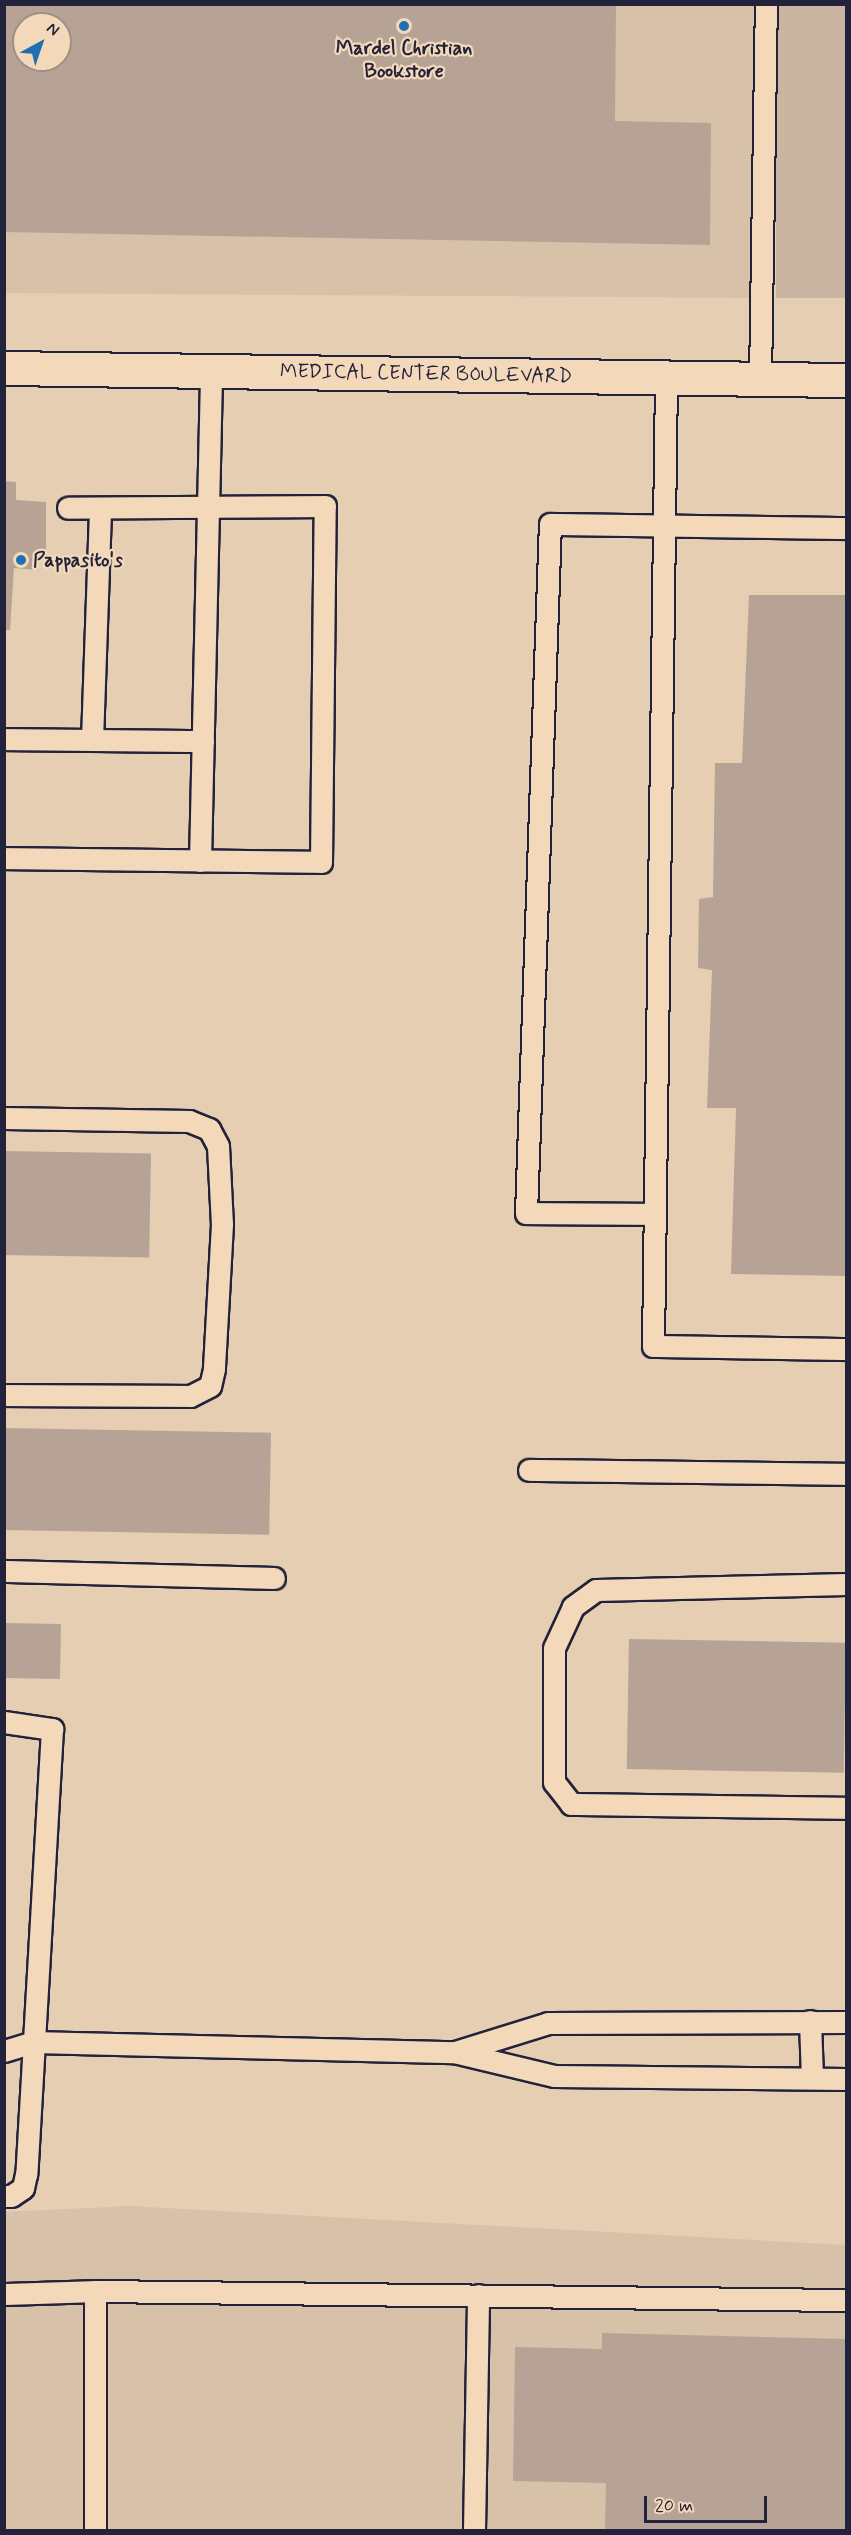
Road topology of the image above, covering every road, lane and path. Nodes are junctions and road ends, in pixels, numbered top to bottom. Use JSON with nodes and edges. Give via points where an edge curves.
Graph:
{"nodes":[{"id":1,"x":766,"y":4,"type":"edge"},
{"id":2,"x":4,"y":368,"type":"edge"},
{"id":3,"x":211,"y":370,"type":"junction"},
{"id":4,"x":666,"y":378,"type":"junction"},
{"id":5,"x":760,"y":379,"type":"junction"},
{"id":6,"x":846,"y":380,"type":"edge"},
{"id":7,"x":208,"y":507,"type":"junction"},
{"id":8,"x":68,"y":508,"type":"dead end"},
{"id":9,"x":100,"y":508,"type":"junction"},
{"id":10,"x":664,"y":525,"type":"junction"},
{"id":11,"x":846,"y":528,"type":"edge"},
{"id":12,"x":4,"y":739,"type":"edge"},
{"id":13,"x":92,"y":740,"type":"junction"},
{"id":14,"x":203,"y":741,"type":"junction"},
{"id":15,"x":4,"y":858,"type":"edge"},
{"id":16,"x":200,"y":861,"type":"junction"},
{"id":17,"x":4,"y":1118,"type":"edge"},
{"id":18,"x":655,"y":1214,"type":"junction"},
{"id":19,"x":846,"y":1349,"type":"edge"},
{"id":20,"x":4,"y":1395,"type":"edge"},
{"id":21,"x":529,"y":1470,"type":"dead end"},
{"id":22,"x":846,"y":1474,"type":"edge"},
{"id":23,"x":4,"y":1571,"type":"edge"},
{"id":24,"x":273,"y":1578,"type":"dead end"},
{"id":25,"x":846,"y":1584,"type":"edge"},
{"id":26,"x":4,"y":1722,"type":"edge"},
{"id":27,"x":846,"y":1808,"type":"edge"},
{"id":28,"x":810,"y":2021,"type":"junction"},
{"id":29,"x":846,"y":2022,"type":"edge"},
{"id":30,"x":33,"y":2042,"type":"junction"},
{"id":31,"x":4,"y":2051,"type":"edge"},
{"id":32,"x":454,"y":2052,"type":"junction"},
{"id":33,"x":812,"y":2078,"type":"junction"},
{"id":34,"x":846,"y":2079,"type":"edge"},
{"id":35,"x":4,"y":2196,"type":"edge"},
{"id":36,"x":95,"y":2291,"type":"junction"},
{"id":37,"x":4,"y":2294,"type":"edge"},
{"id":38,"x":478,"y":2295,"type":"junction"},
{"id":39,"x":846,"y":2300,"type":"edge"},
{"id":40,"x":95,"y":2530,"type":"edge"},
{"id":41,"x":474,"y":2530,"type":"edge"}],
"edges":[{"from":1,"to":5,"type":"lane"},
{"from":2,"to":3,"type":"street","name":"MEDICAL CENTER BOULEVARD"},
{"from":3,"to":4,"type":"street","name":"MEDICAL CENTER BOULEVARD"},
{"from":3,"to":7,"type":"lane"},
{"from":4,"to":5,"type":"street","name":"MEDICAL CENTER BOULEVARD"},
{"from":4,"to":10,"type":"lane"},
{"from":5,"to":6,"type":"street","name":"MEDICAL CENTER BOULEVARD"},
{"from":7,"to":9,"type":"lane"},
{"from":7,"to":14,"type":"lane"},
{"from":7,"to":16,"type":"lane","via":[[325,506],[321,862]]},
{"from":8,"to":9,"type":"lane"},
{"from":9,"to":13,"type":"lane"},
{"from":10,"to":11,"type":"lane"},
{"from":10,"to":18,"type":"lane"},
{"from":10,"to":18,"type":"lane","via":[[550,524],[526,1213]]},
{"from":12,"to":13,"type":"lane"},
{"from":13,"to":14,"type":"lane"},
{"from":14,"to":16,"type":"lane"},
{"from":15,"to":16,"type":"lane"},
{"from":17,"to":20,"type":"lane","via":[[189,1121],[209,1129],[218,1146],[222,1224],[210,1386],[190,1396]]},
{"from":18,"to":19,"type":"lane","via":[[654,1346]]},
{"from":21,"to":22,"type":"lane"},
{"from":23,"to":24,"type":"lane"},
{"from":25,"to":27,"type":"lane","via":[[596,1590],[573,1607],[554,1648],[554,1782],[571,1804]]},
{"from":26,"to":30,"type":"lane","via":[[52,1729]]},
{"from":28,"to":29,"type":"lane"},
{"from":28,"to":32,"type":"lane","via":[[548,2023]]},
{"from":28,"to":33,"type":"lane"},
{"from":30,"to":31,"type":"lane"},
{"from":30,"to":32,"type":"lane"},
{"from":30,"to":35,"type":"lane","via":[[26,2174],[23,2188]]},
{"from":32,"to":33,"type":"lane","via":[[554,2076]]},
{"from":33,"to":34,"type":"lane"},
{"from":36,"to":37,"type":"lane"},
{"from":36,"to":38,"type":"lane"},
{"from":36,"to":40,"type":"lane"},
{"from":38,"to":39,"type":"lane"},
{"from":38,"to":41,"type":"lane"}]}
